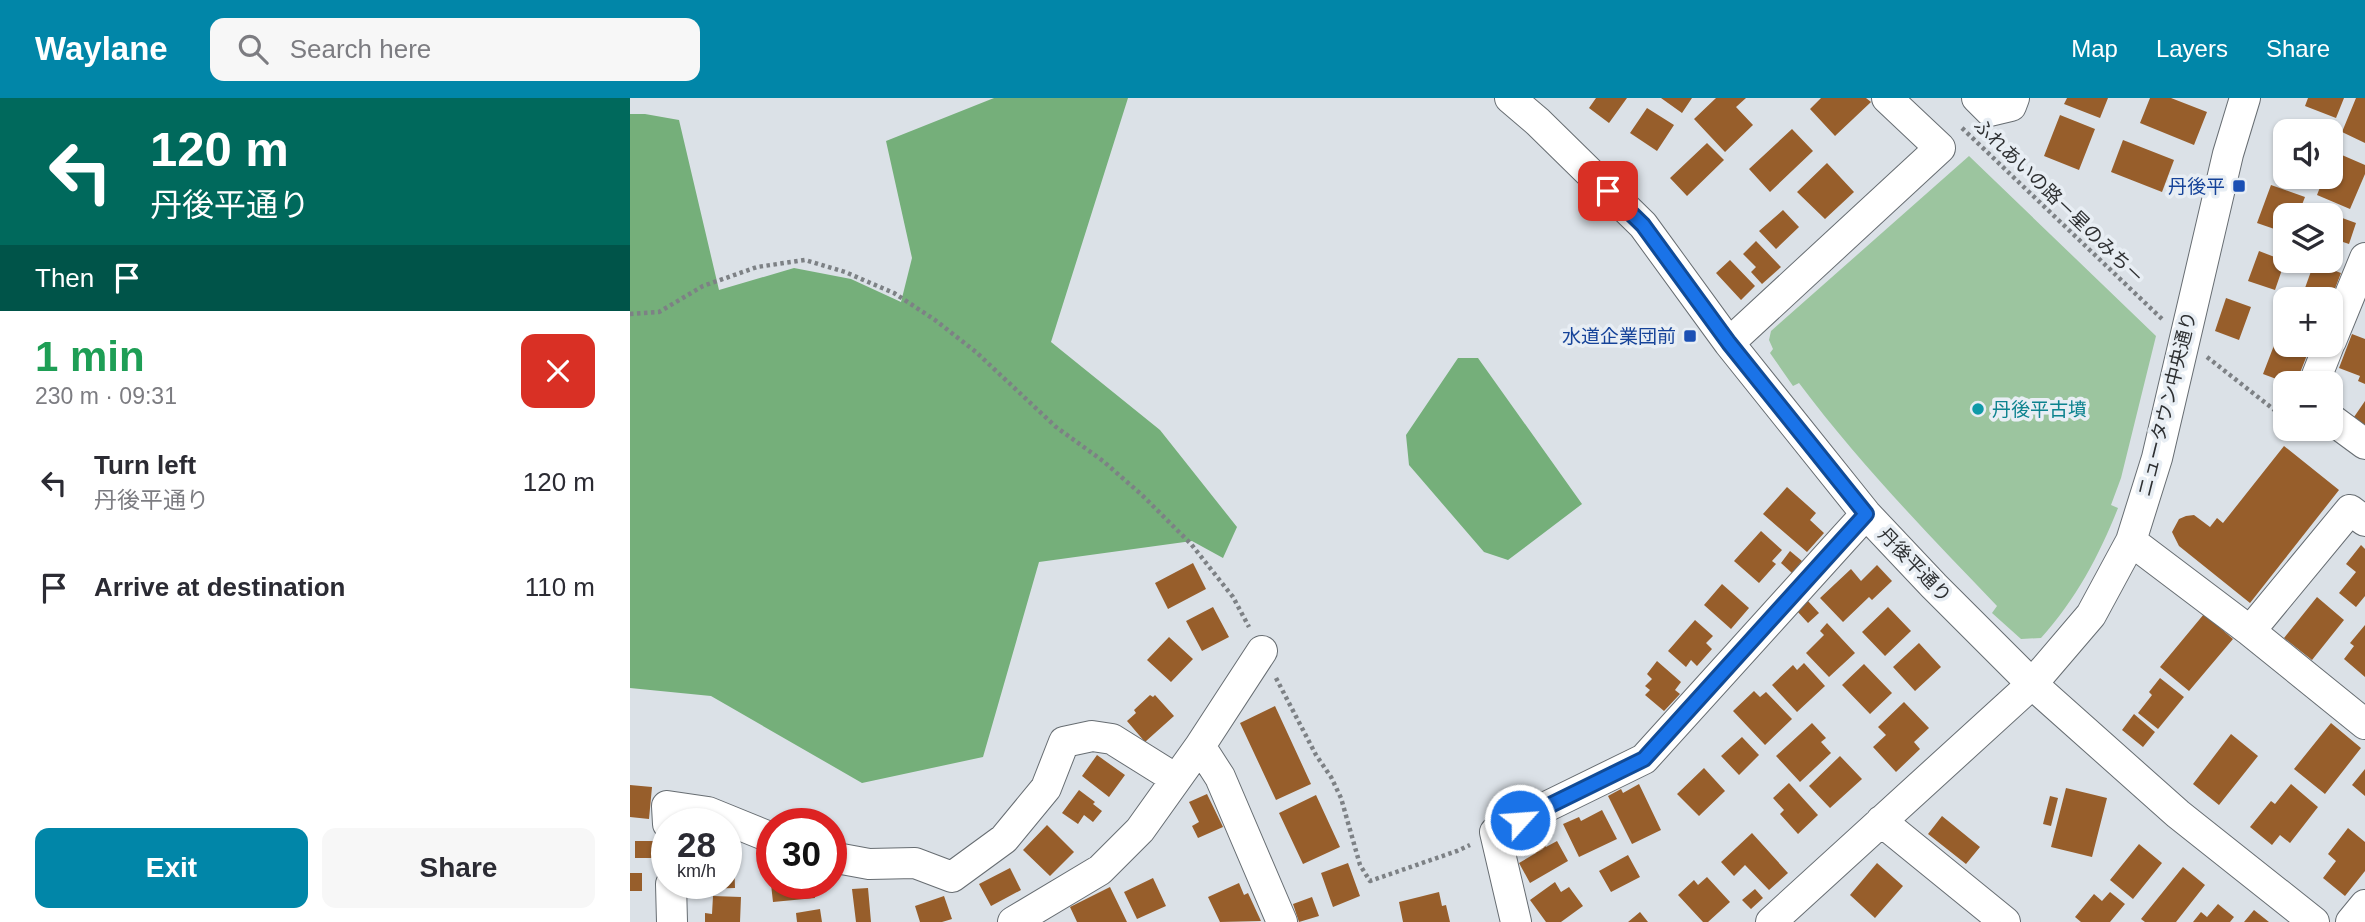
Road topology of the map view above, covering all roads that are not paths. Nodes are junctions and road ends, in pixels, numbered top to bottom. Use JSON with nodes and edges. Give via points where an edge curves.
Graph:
{"nodes":[{"id":1,"x":1510,"y":98,"type":"edge"},
{"id":2,"x":1887,"y":98,"type":"edge"},
{"id":3,"x":1977,"y":98,"type":"edge"},
{"id":4,"x":2014,"y":98,"type":"edge"},
{"id":5,"x":2245,"y":98,"type":"edge"},
{"id":6,"x":2365,"y":258,"type":"edge"},
{"id":7,"x":2343,"y":311,"type":"edge"},
{"id":8,"x":1729,"y":343,"type":"junction"},
{"id":9,"x":2343,"y":428,"type":"edge"},
{"id":10,"x":2365,"y":444,"type":"edge"},
{"id":11,"x":1866,"y":514,"type":"junction"},
{"id":12,"x":2365,"y":521,"type":"edge"},
{"id":13,"x":2131,"y":541,"type":"junction"},
{"id":14,"x":2250,"y":631,"type":"junction"},
{"id":15,"x":1262,"y":651,"type":"road end"},
{"id":16,"x":2032,"y":684,"type":"junction"},
{"id":17,"x":2365,"y":724,"type":"edge"},
{"id":18,"x":1200,"y":746,"type":"junction"},
{"id":19,"x":1176,"y":779,"type":"junction"},
{"id":20,"x":1881,"y":821,"type":"junction"},
{"id":21,"x":847,"y":860,"type":"edge"},
{"id":22,"x":671,"y":899,"type":"edge"},
{"id":23,"x":2365,"y":905,"type":"edge"},
{"id":24,"x":1032,"y":917,"type":"edge"},
{"id":25,"x":672,"y":922,"type":"edge"},
{"id":26,"x":1282,"y":922,"type":"edge"},
{"id":27,"x":1516,"y":922,"type":"edge"},
{"id":28,"x":1771,"y":922,"type":"edge"},
{"id":29,"x":2005,"y":922,"type":"edge"},
{"id":30,"x":2314,"y":922,"type":"edge"},
{"id":31,"x":2351,"y":922,"type":"edge"}],
"edges":[{"from":1,"to":8,"type":"street","name":"丹後平通り","via":[[1643,225]]},
{"from":2,"to":8,"type":"street","via":[[1940,148]]},
{"from":3,"to":4,"type":"street","via":[[1990,111],[2011,106]]},
{"from":5,"to":13,"type":"street","name":"ニュータウン中央通り","via":[[2157,457]]},
{"from":6,"to":7,"type":"street"},
{"from":8,"to":11,"type":"street","name":"丹後平通り"},
{"from":9,"to":10,"type":"street"},
{"from":11,"to":16,"type":"street","name":"丹後平通り"},
{"from":11,"to":27,"type":"street","via":[[1644,759],[1494,832]]},
{"from":12,"to":14,"type":"street","via":[[2350,510]]},
{"from":13,"to":14,"type":"street"},
{"from":13,"to":16,"type":"street","name":"ニュータウン中央通り","via":[[2091,615]]},
{"from":14,"to":17,"type":"street"},
{"from":15,"to":18,"type":"street"},
{"from":16,"to":20,"type":"street","name":"ニュータウン中央通り"},
{"from":16,"to":30,"type":"street","name":"丹後平通り","via":[[2178,814]]},
{"from":18,"to":19,"type":"street"},
{"from":18,"to":26,"type":"street","via":[[1220,777]]},
{"from":19,"to":21,"type":"street","via":[[1112,739],[1092,736],[1064,742],[1046,788],[1004,839],[952,877],[915,863]]},
{"from":19,"to":24,"type":"street","via":[[1140,830],[1100,870]]},
{"from":20,"to":28,"type":"street","name":"ニュータウン中央通り"},
{"from":20,"to":29,"type":"street"},
{"from":22,"to":25,"type":"street"},
{"from":23,"to":31,"type":"street"}]}
